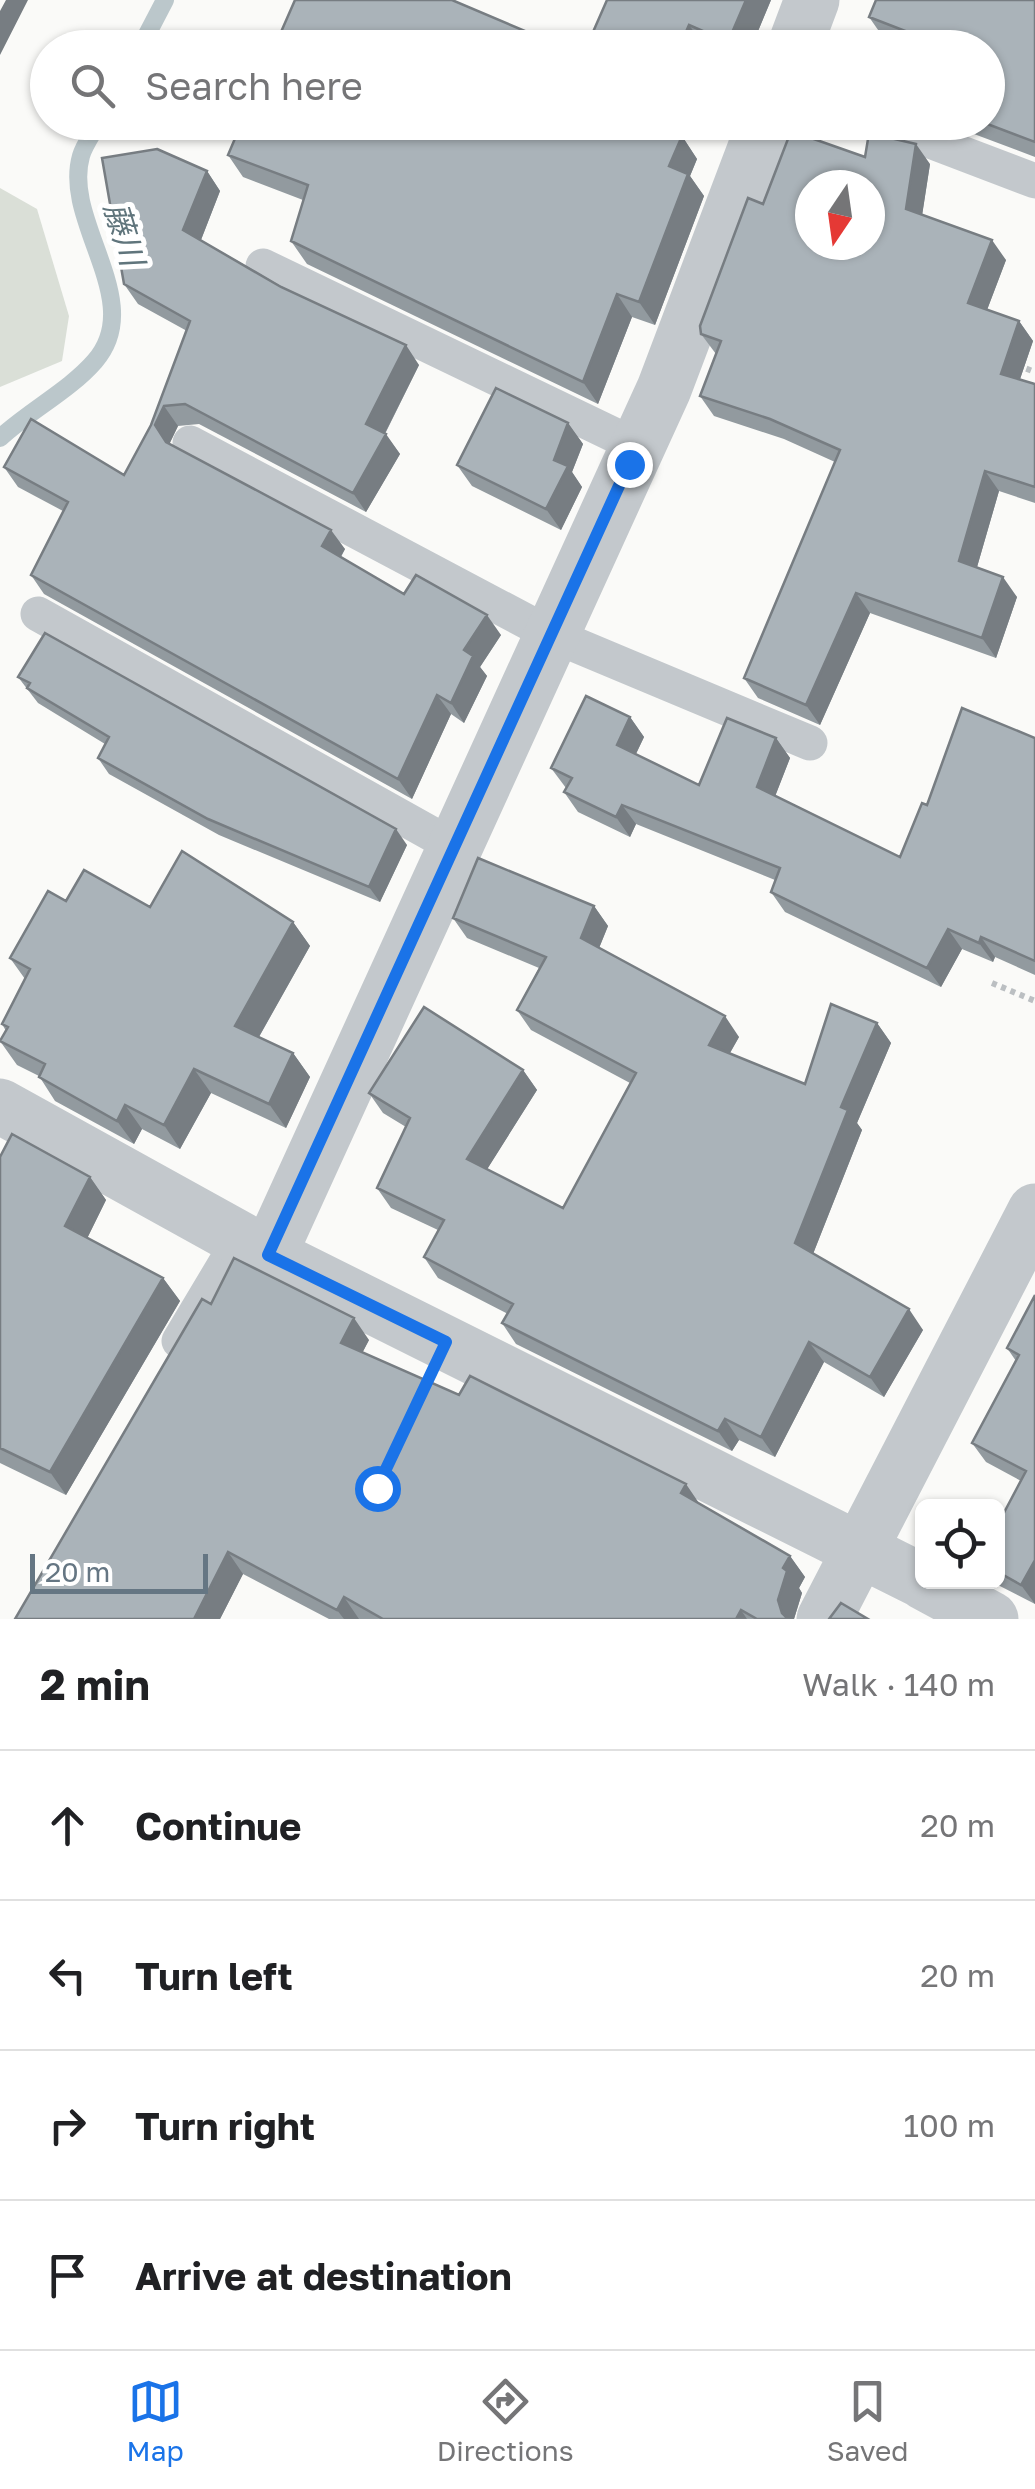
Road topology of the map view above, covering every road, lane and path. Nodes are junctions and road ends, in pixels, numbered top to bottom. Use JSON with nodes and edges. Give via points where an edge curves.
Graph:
{"nodes":[{"id":1,"x":812,"y":0,"type":"edge"},
{"id":2,"x":801,"y":30,"type":"edge"},
{"id":3,"x":758,"y":140,"type":"edge"},
{"id":4,"x":927,"y":140,"type":"edge"},
{"id":5,"x":1035,"y":181,"type":"edge"},
{"id":6,"x":262,"y":266,"type":"dead end"},
{"id":7,"x":1000,"y":358,"type":"edge"},
{"id":8,"x":1035,"y":372,"type":"edge"},
{"id":9,"x":190,"y":443,"type":"dead end"},
{"id":10,"x":638,"y":446,"type":"junction"},
{"id":11,"x":38,"y":614,"type":"dead end"},
{"id":12,"x":552,"y":635,"type":"junction"},
{"id":13,"x":810,"y":743,"type":"dead end"},
{"id":14,"x":454,"y":847,"type":"junction"},
{"id":15,"x":992,"y":982,"type":"dead end"},
{"id":16,"x":1035,"y":1001,"type":"edge"},
{"id":17,"x":0,"y":1106,"type":"edge"},
{"id":18,"x":1035,"y":1211,"type":"edge"},
{"id":19,"x":254,"y":1247,"type":"junction"},
{"id":20,"x":160,"y":1374,"type":"edge"},
{"id":21,"x":863,"y":1548,"type":"junction"},
{"id":22,"x":915,"y":1577,"type":"edge"},
{"id":23,"x":937,"y":1589,"type":"edge"},
{"id":24,"x":824,"y":1619,"type":"edge"},
{"id":25,"x":991,"y":1619,"type":"edge"}],
"edges":[{"from":1,"to":2,"type":"street"},
{"from":3,"to":10,"type":"street"},
{"from":4,"to":5,"type":"lane"},
{"from":6,"to":10,"type":"lane"},
{"from":7,"to":8,"type":"path"},
{"from":9,"to":12,"type":"lane"},
{"from":10,"to":12,"type":"street"},
{"from":11,"to":14,"type":"lane"},
{"from":12,"to":13,"type":"lane"},
{"from":12,"to":14,"type":"street"},
{"from":14,"to":19,"type":"street"},
{"from":15,"to":16,"type":"path"},
{"from":17,"to":19,"type":"street"},
{"from":18,"to":21,"type":"street"},
{"from":19,"to":20,"type":"lane"},
{"from":19,"to":21,"type":"street"},
{"from":21,"to":22,"type":"street"},
{"from":21,"to":24,"type":"street"},
{"from":23,"to":25,"type":"street"}]}
